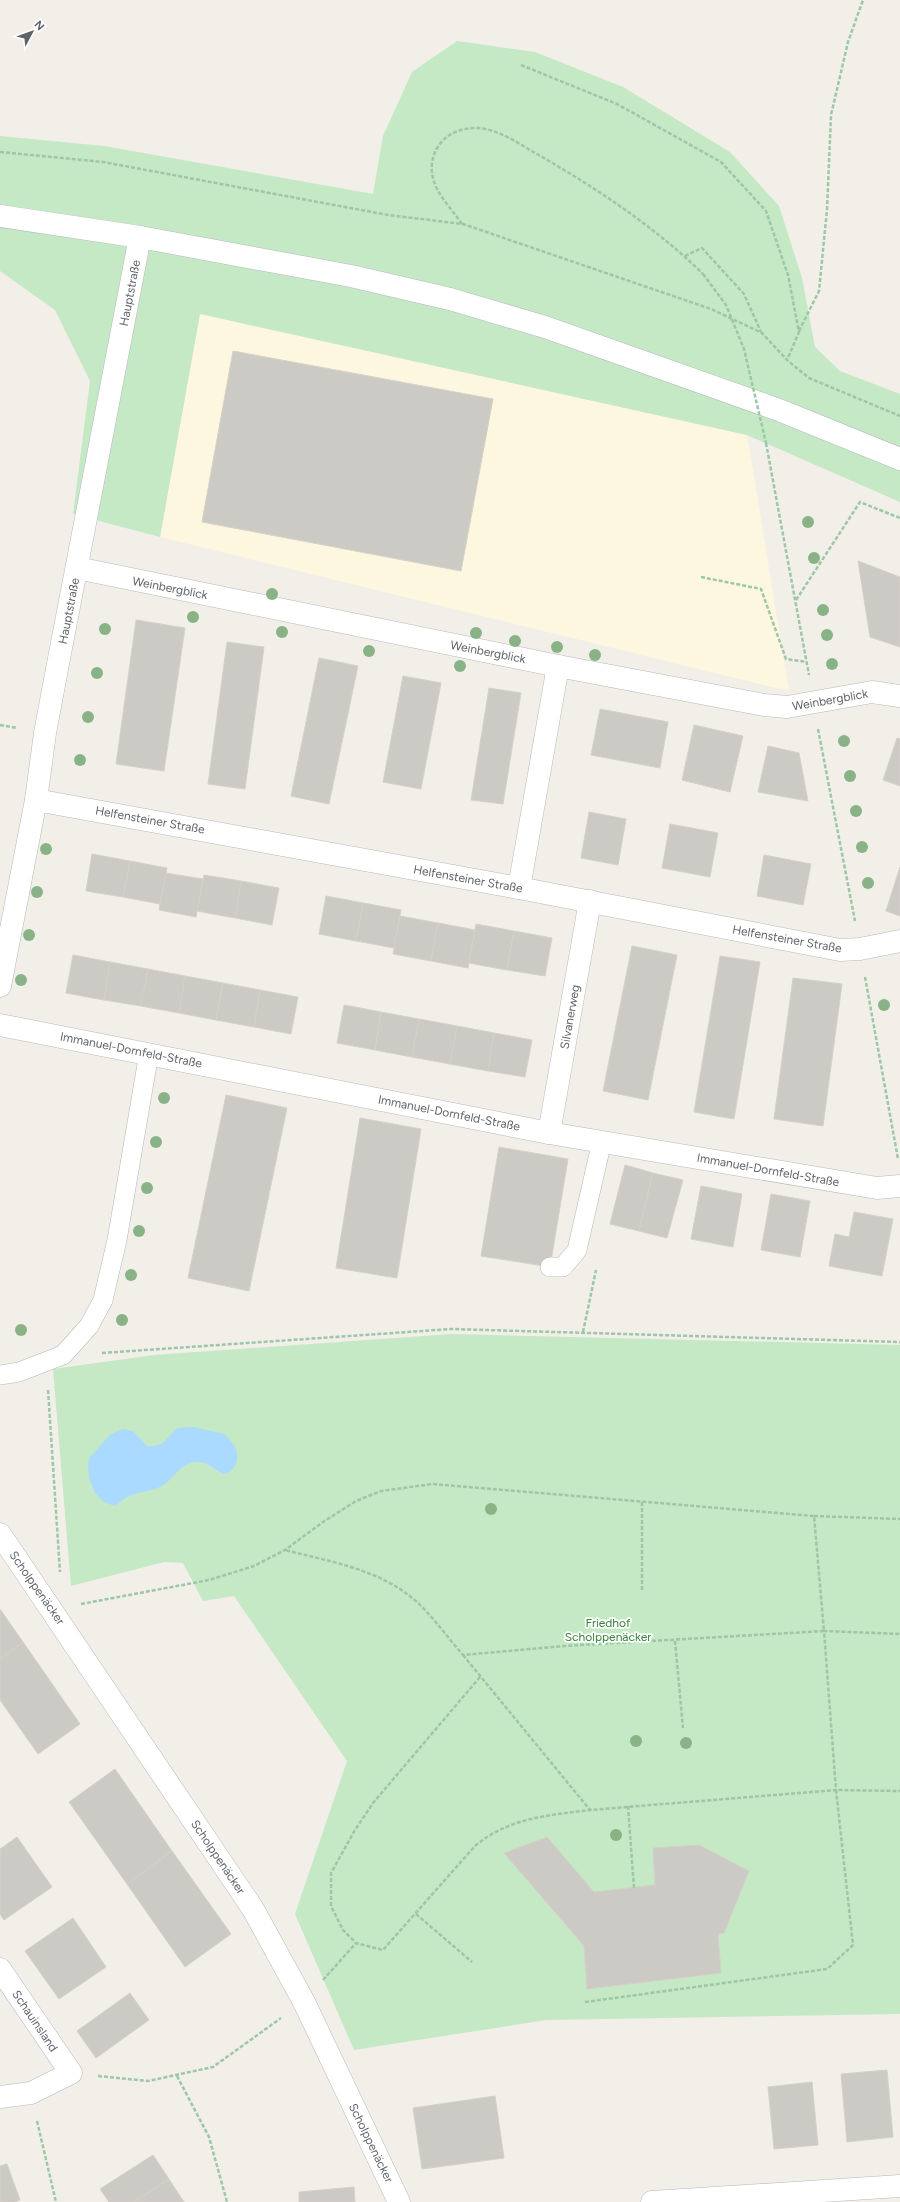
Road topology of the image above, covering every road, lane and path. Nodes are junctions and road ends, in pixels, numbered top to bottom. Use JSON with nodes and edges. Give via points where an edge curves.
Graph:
{"nodes":[{"id":1,"x":863,"y":0,"type":"edge"},
{"id":2,"x":521,"y":65,"type":"dead end"},
{"id":3,"x":0,"y":152,"type":"edge"},
{"id":4,"x":0,"y":216,"type":"edge"},
{"id":5,"x":463,"y":224,"type":"junction"},
{"id":6,"x":140,"y":237,"type":"junction"},
{"id":7,"x":685,"y":256,"type":"junction"},
{"id":8,"x":799,"y":332,"type":"junction"},
{"id":9,"x":762,"y":333,"type":"junction"},
{"id":10,"x":787,"y":360,"type":"junction"},
{"id":11,"x":900,"y":416,"type":"edge"},
{"id":12,"x":900,"y":459,"type":"edge"},
{"id":13,"x":900,"y":518,"type":"edge"},
{"id":14,"x":77,"y":568,"type":"junction"},
{"id":15,"x":701,"y":577,"type":"dead end"},
{"id":16,"x":796,"y":600,"type":"junction"},
{"id":17,"x":807,"y":662,"type":"junction"},
{"id":18,"x":558,"y":666,"type":"junction"},
{"id":19,"x":900,"y":696,"type":"edge"},
{"id":20,"x":813,"y":703,"type":"junction"},
{"id":21,"x":36,"y":800,"type":"junction"},
{"id":22,"x":519,"y":888,"type":"junction"},
{"id":23,"x":590,"y":902,"type":"junction"},
{"id":24,"x":900,"y":941,"type":"edge"},
{"id":25,"x":0,"y":986,"type":"edge"},
{"id":26,"x":0,"y":1025,"type":"edge"},
{"id":27,"x":149,"y":1053,"type":"junction"},
{"id":28,"x":549,"y":1133,"type":"junction"},
{"id":29,"x":602,"y":1142,"type":"junction"},
{"id":30,"x":900,"y":1186,"type":"edge"},
{"id":31,"x":550,"y":1268,"type":"dead end"},
{"id":32,"x":900,"y":1342,"type":"edge"},
{"id":33,"x":63,"y":1355,"type":"junction"},
{"id":34,"x":44,"y":1364,"type":"junction"},
{"id":35,"x":0,"y":1375,"type":"edge"},
{"id":36,"x":642,"y":1502,"type":"junction"},
{"id":37,"x":814,"y":1516,"type":"junction"},
{"id":38,"x":900,"y":1519,"type":"edge"},
{"id":39,"x":0,"y":1534,"type":"edge"},
{"id":40,"x":285,"y":1550,"type":"junction"},
{"id":41,"x":642,"y":1590,"type":"dead end"},
{"id":42,"x":52,"y":1609,"type":"junction"},
{"id":43,"x":824,"y":1631,"type":"junction"},
{"id":44,"x":900,"y":1634,"type":"edge"},
{"id":45,"x":675,"y":1641,"type":"junction"},
{"id":46,"x":463,"y":1655,"type":"junction"},
{"id":47,"x":480,"y":1677,"type":"junction"},
{"id":48,"x":683,"y":1728,"type":"dead end"},
{"id":49,"x":836,"y":1790,"type":"junction"},
{"id":50,"x":900,"y":1791,"type":"edge"},
{"id":51,"x":628,"y":1806,"type":"junction"},
{"id":52,"x":590,"y":1810,"type":"junction"},
{"id":53,"x":634,"y":1888,"type":"dead end"},
{"id":54,"x":416,"y":1914,"type":"junction"},
{"id":55,"x":356,"y":1943,"type":"junction"},
{"id":56,"x":472,"y":1962,"type":"dead end"},
{"id":57,"x":0,"y":1969,"type":"edge"},
{"id":58,"x":304,"y":2002,"type":"junction"},
{"id":59,"x":585,"y":2002,"type":"dead end"},
{"id":60,"x":71,"y":2073,"type":"junction"},
{"id":61,"x":177,"y":2076,"type":"junction"},
{"id":62,"x":31,"y":2093,"type":"junction"},
{"id":63,"x":0,"y":2097,"type":"edge"},
{"id":64,"x":900,"y":2186,"type":"edge"},
{"id":65,"x":679,"y":2201,"type":"edge"},
{"id":66,"x":56,"y":2202,"type":"edge"},
{"id":67,"x":227,"y":2202,"type":"edge"},
{"id":68,"x":399,"y":2202,"type":"edge"},
{"id":69,"x":652,"y":2202,"type":"edge"}],
"edges":[{"from":1,"to":8,"type":"path","via":[[848,42],[831,115],[827,210],[819,291]]},
{"from":2,"to":8,"type":"path","via":[[617,104],[720,162],[766,211],[788,275]]},
{"from":3,"to":5,"type":"path","via":[[103,162],[388,215]]},
{"from":4,"to":6,"type":"street"},
{"from":5,"to":7,"type":"path","via":[[438,190],[430,174],[432,159],[440,142],[457,130],[479,128],[504,136],[582,180]]},
{"from":5,"to":9,"type":"path","via":[[711,309]]},
{"from":6,"to":12,"type":"street","via":[[351,276],[450,299],[538,325],[779,410]]},
{"from":6,"to":14,"type":"street","name":"Hauptstraße"},
{"from":7,"to":9,"type":"path","via":[[702,248],[744,294]]},
{"from":7,"to":16,"type":"path","bridge":true,"via":[[703,274],[726,305],[744,349],[766,443]]},
{"from":8,"to":10,"type":"path"},
{"from":9,"to":10,"type":"path"},
{"from":10,"to":11,"type":"path","via":[[809,378]]},
{"from":13,"to":16,"type":"path","via":[[860,502]]},
{"from":14,"to":18,"type":"street","name":"Weinbergblick"},
{"from":14,"to":21,"type":"street","name":"Hauptstraße","via":[[45,733]]},
{"from":15,"to":17,"type":"path","via":[[762,589],[786,659]]},
{"from":16,"to":17,"type":"path"},
{"from":17,"to":20,"type":"path"},
{"from":18,"to":20,"type":"street","name":"Weinbergblick","via":[[764,705],[787,707]]},
{"from":18,"to":22,"type":"street"},
{"from":19,"to":20,"type":"street","name":"Weinbergblick","via":[[872,692]]},
{"from":21,"to":22,"type":"street","name":"Helfensteiner Straße"},
{"from":21,"to":25,"type":"street","name":"Hauptstraße"},
{"from":22,"to":23,"type":"street","name":"Helfensteiner Straße"},
{"from":23,"to":24,"type":"street","name":"Helfensteiner Straße","via":[[840,950]]},
{"from":23,"to":28,"type":"street","name":"Silvanerweg"},
{"from":26,"to":27,"type":"street","name":"Immanuel-Dornfeld-Straße"},
{"from":27,"to":28,"type":"street","name":"Immanuel-Dornfeld-Straße"},
{"from":27,"to":33,"type":"lane","via":[[117,1240],[103,1300],[89,1326]]},
{"from":28,"to":29,"type":"street","name":"Immanuel-Dornfeld-Straße"},
{"from":29,"to":30,"type":"street","name":"Immanuel-Dornfeld-Straße","via":[[877,1188]]},
{"from":29,"to":31,"type":"lane","via":[[577,1250],[563,1267]]},
{"from":32,"to":33,"type":"path","via":[[451,1329]]},
{"from":33,"to":34,"type":"lane"},
{"from":34,"to":35,"type":"lane"},
{"from":34,"to":42,"type":"path","via":[[61,1568]]},
{"from":36,"to":37,"type":"path"},
{"from":36,"to":40,"type":"path","via":[[432,1484],[398,1488],[381,1491],[356,1501]]},
{"from":36,"to":41,"type":"path"},
{"from":37,"to":38,"type":"path"},
{"from":37,"to":43,"type":"path"},
{"from":39,"to":42,"type":"street","name":"Scholppenäcker"},
{"from":40,"to":42,"type":"path","via":[[254,1566],[208,1580]]},
{"from":40,"to":46,"type":"path","via":[[363,1570],[383,1579],[417,1602]]},
{"from":42,"to":58,"type":"street","name":"Scholppenäcker","via":[[253,1909]]},
{"from":43,"to":44,"type":"path"},
{"from":43,"to":45,"type":"path"},
{"from":43,"to":49,"type":"path"},
{"from":45,"to":46,"type":"path","via":[[564,1646]]},
{"from":45,"to":48,"type":"path"},
{"from":46,"to":47,"type":"path"},
{"from":47,"to":52,"type":"path"},
{"from":47,"to":55,"type":"path","via":[[373,1803],[334,1867],[331,1906],[343,1930]]},
{"from":49,"to":50,"type":"path"},
{"from":49,"to":51,"type":"path"},
{"from":49,"to":59,"type":"path","via":[[853,1945],[826,1969]]},
{"from":51,"to":52,"type":"path"},
{"from":51,"to":53,"type":"path"},
{"from":52,"to":54,"type":"path","via":[[540,1816],[488,1835],[475,1846]]},
{"from":54,"to":55,"type":"path","via":[[383,1950]]},
{"from":54,"to":56,"type":"path"},
{"from":55,"to":58,"type":"path"},
{"from":57,"to":60,"type":"street","name":"Schauinsland"},
{"from":58,"to":61,"type":"path","via":[[213,2067]]},
{"from":58,"to":68,"type":"street","name":"Scholppenäcker"},
{"from":60,"to":61,"type":"path","via":[[148,2081]]},
{"from":60,"to":62,"type":"street"},
{"from":61,"to":67,"type":"path","via":[[209,2137]]},
{"from":62,"to":63,"type":"street"},
{"from":62,"to":66,"type":"path"},
{"from":64,"to":65,"type":"street"},
{"from":65,"to":69,"type":"street"}]}
